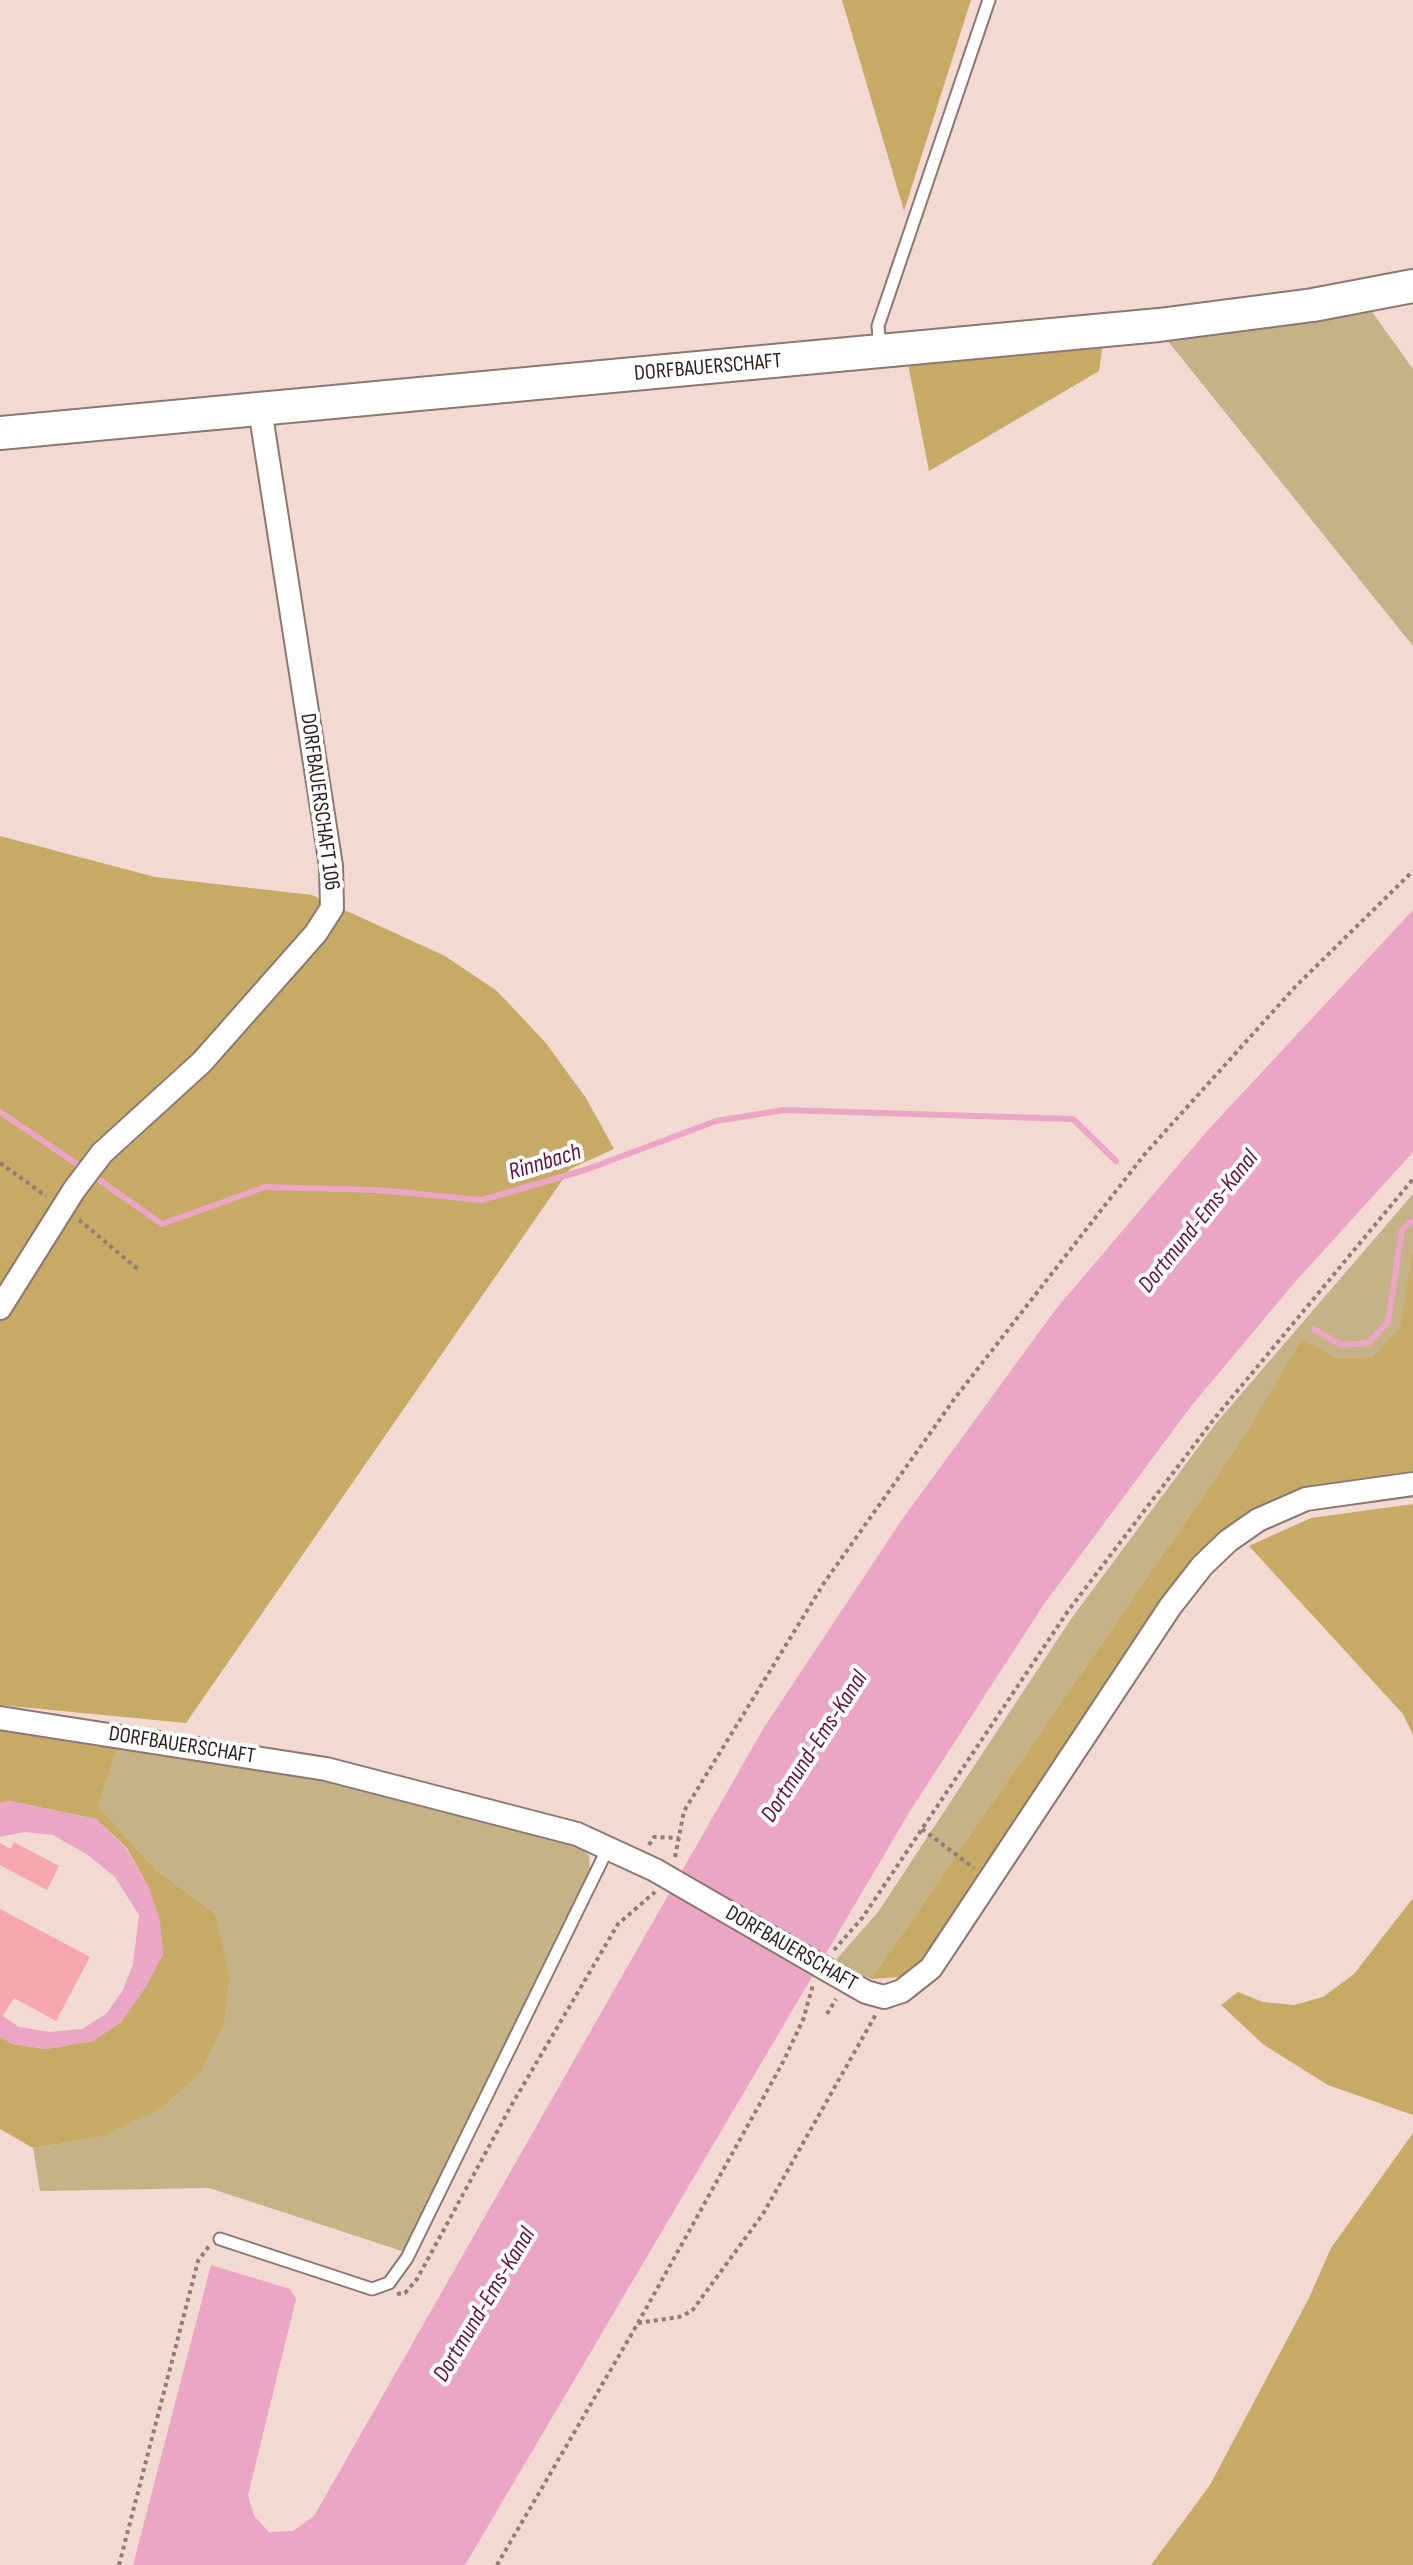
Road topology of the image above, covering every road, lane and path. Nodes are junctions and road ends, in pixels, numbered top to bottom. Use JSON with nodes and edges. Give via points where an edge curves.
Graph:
{"nodes":[{"id":1,"x":989,"y":0,"type":"edge"},
{"id":2,"x":1413,"y":286,"type":"edge"},
{"id":3,"x":881,"y":352,"type":"junction"},
{"id":4,"x":260,"y":409,"type":"junction"},
{"id":5,"x":0,"y":433,"type":"edge"},
{"id":6,"x":1413,"y":871,"type":"edge"},
{"id":7,"x":1413,"y":1179,"type":"edge"},
{"id":8,"x":0,"y":1308,"type":"edge"},
{"id":9,"x":1413,"y":1484,"type":"edge"},
{"id":10,"x":0,"y":1718,"type":"edge"},
{"id":11,"x":922,"y":1829,"type":"junction"},
{"id":12,"x":654,"y":1837,"type":"dead end"},
{"id":13,"x":679,"y":1838,"type":"junction"},
{"id":14,"x":608,"y":1847,"type":"junction"},
{"id":15,"x":662,"y":1875,"type":"junction"},
{"id":16,"x":991,"y":1881,"type":"junction"},
{"id":17,"x":826,"y":1968,"type":"junction"},
{"id":18,"x":884,"y":1997,"type":"junction"},
{"id":19,"x":220,"y":2239,"type":"joint"},
{"id":20,"x":372,"y":2289,"type":"junction"},
{"id":21,"x":638,"y":2323,"type":"junction"},
{"id":22,"x":119,"y":2565,"type":"edge"},
{"id":23,"x":497,"y":2565,"type":"edge"}],
"edges":[{"from":1,"to":3,"type":"lane","via":[[878,326]]},
{"from":2,"to":3,"type":"street","name":"DORFBAUERSCHAFT","via":[[1159,325]]},
{"from":3,"to":4,"type":"street","name":"DORFBAUERSCHAFT"},
{"from":4,"to":5,"type":"street","name":"DORFBAUERSCHAFT"},
{"from":4,"to":8,"type":"street","name":"DORFBAUERSCHAFT 106","via":[[331,866],[332,908],[202,1062],[102,1153]]},
{"from":6,"to":13,"type":"path","via":[[1296,986],[1144,1155],[955,1398],[824,1583],[684,1811]]},
{"from":7,"to":11,"type":"path","via":[[1214,1419],[1068,1611]]},
{"from":9,"to":16,"type":"street","name":"DORFBAUERSCHAFT","via":[[1306,1499],[1258,1520],[1228,1541],[1170,1607]]},
{"from":10,"to":14,"type":"street","name":"DORFBAUERSCHAFT","via":[[326,1769],[577,1834]]},
{"from":11,"to":16,"type":"path"},
{"from":11,"to":17,"type":"path"},
{"from":12,"to":13,"type":"path"},
{"from":13,"to":15,"type":"path"},
{"from":14,"to":15,"type":"street","name":"DORFBAUERSCHAFT"},
{"from":14,"to":20,"type":"lane","via":[[407,2258],[389,2283]]},
{"from":15,"to":17,"type":"street","name":"DORFBAUERSCHAFT","bridge":true},
{"from":15,"to":20,"type":"path","via":[[618,1924],[417,2279],[405,2293]]},
{"from":16,"to":18,"type":"street","name":"DORFBAUERSCHAFT","via":[[931,1968],[902,1991]]},
{"from":17,"to":18,"type":"street","name":"DORFBAUERSCHAFT"},
{"from":17,"to":21,"type":"path","via":[[782,2064]]},
{"from":18,"to":21,"type":"path","via":[[763,2214],[692,2311]]},
{"from":19,"to":20,"type":"lane"},
{"from":19,"to":22,"type":"path","via":[[198,2261]]},
{"from":21,"to":23,"type":"path"}]}
